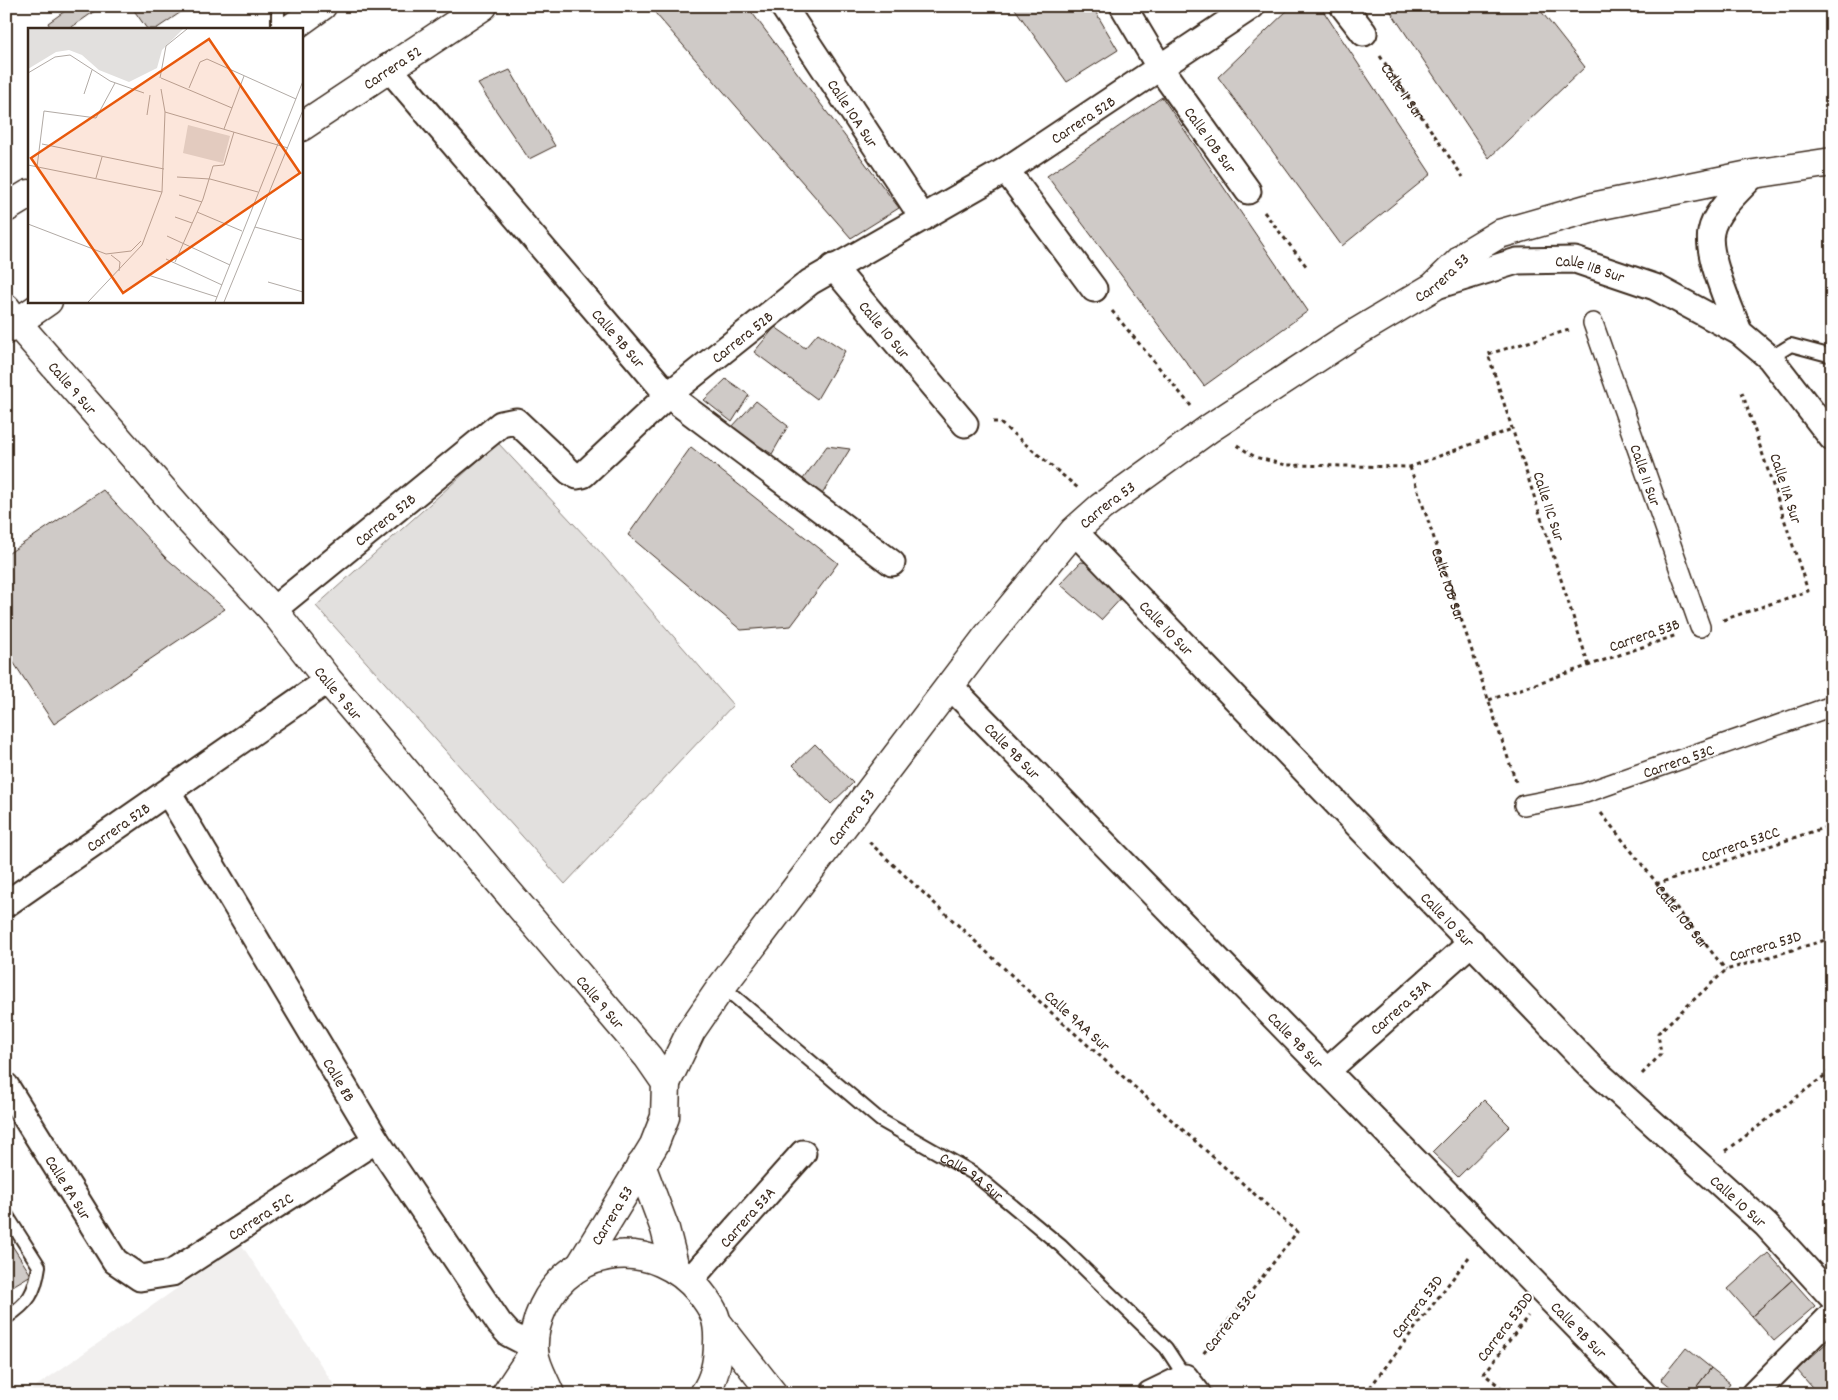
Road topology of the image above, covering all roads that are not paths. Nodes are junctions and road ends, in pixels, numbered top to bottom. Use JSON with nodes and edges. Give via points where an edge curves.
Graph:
{"nodes":[{"id":1,"x":278,"y":6,"type":"edge"},
{"id":2,"x":322,"y":6,"type":"edge"},
{"id":3,"x":483,"y":6,"type":"edge"},
{"id":4,"x":783,"y":6,"type":"edge"},
{"id":5,"x":1123,"y":6,"type":"edge"},
{"id":6,"x":1252,"y":6,"type":"edge"},
{"id":7,"x":1343,"y":6,"type":"edge"},
{"id":8,"x":278,"y":28,"type":"edge"},
{"id":9,"x":291,"y":28,"type":"edge"},
{"id":10,"x":1364,"y":33,"type":"road end"},
{"id":11,"x":388,"y":67,"type":"junction"},
{"id":12,"x":1160,"y":68,"type":"junction"},
{"id":13,"x":302,"y":126,"type":"edge"},
{"id":14,"x":1832,"y":162,"type":"edge"},
{"id":15,"x":1006,"y":170,"type":"junction"},
{"id":16,"x":1754,"y":174,"type":"junction"},
{"id":17,"x":1248,"y":191,"type":"road end"},
{"id":18,"x":28,"y":195,"type":"edge"},
{"id":19,"x":6,"y":208,"type":"edge"},
{"id":20,"x":923,"y":218,"type":"junction"},
{"id":21,"x":834,"y":267,"type":"junction"},
{"id":22,"x":1433,"y":287,"type":"junction"},
{"id":23,"x":1094,"y":289,"type":"dead end"},
{"id":24,"x":46,"y":302,"type":"edge"},
{"id":25,"x":10,"y":320,"type":"edge"},
{"id":26,"x":1593,"y":323,"type":"road end"},
{"id":27,"x":1739,"y":332,"type":"junction"},
{"id":28,"x":1832,"y":356,"type":"edge"},
{"id":29,"x":1770,"y":358,"type":"junction"},
{"id":30,"x":668,"y":395,"type":"junction"},
{"id":31,"x":965,"y":424,"type":"road end"},
{"id":32,"x":1832,"y":438,"type":"edge"},
{"id":33,"x":1074,"y":530,"type":"junction"},
{"id":34,"x":892,"y":563,"type":"dead end"},
{"id":35,"x":273,"y":610,"type":"junction"},
{"id":36,"x":1700,"y":627,"type":"road end"},
{"id":37,"x":328,"y":680,"type":"junction"},
{"id":38,"x":950,"y":686,"type":"junction"},
{"id":39,"x":1832,"y":706,"type":"edge"},
{"id":40,"x":168,"y":792,"type":"junction"},
{"id":41,"x":1524,"y":805,"type":"road end"},
{"id":42,"x":6,"y":904,"type":"edge"},
{"id":43,"x":1472,"y":942,"type":"junction"},
{"id":44,"x":722,"y":986,"type":"junction"},
{"id":45,"x":1328,"y":1070,"type":"junction"},
{"id":46,"x":666,"y":1083,"type":"junction"},
{"id":47,"x":6,"y":1086,"type":"edge"},
{"id":48,"x":376,"y":1140,"type":"junction"},
{"id":49,"x":803,"y":1153,"type":"dead end"},
{"id":50,"x":641,"y":1165,"type":"junction"},
{"id":51,"x":6,"y":1214,"type":"edge"},
{"id":52,"x":580,"y":1266,"type":"junction"},
{"id":53,"x":683,"y":1274,"type":"junction"},
{"id":54,"x":140,"y":1278,"type":"joint"},
{"id":55,"x":1832,"y":1297,"type":"edge"},
{"id":56,"x":1832,"y":1315,"type":"edge"},
{"id":57,"x":6,"y":1318,"type":"edge"},
{"id":58,"x":719,"y":1325,"type":"junction"},
{"id":59,"x":534,"y":1350,"type":"junction"},
{"id":60,"x":1192,"y":1385,"type":"edge"},
{"id":61,"x":506,"y":1394,"type":"edge"},
{"id":62,"x":550,"y":1394,"type":"edge"},
{"id":63,"x":704,"y":1394,"type":"edge"},
{"id":64,"x":773,"y":1394,"type":"edge"},
{"id":65,"x":1150,"y":1394,"type":"edge"},
{"id":66,"x":1643,"y":1394,"type":"edge"},
{"id":67,"x":1754,"y":1394,"type":"edge"}],
"edges":[{"from":1,"to":8,"type":"lane"},
{"from":2,"to":9,"type":"main road"},
{"from":3,"to":11,"type":"main road","name":"Carrera 52"},
{"from":4,"to":20,"type":"street","name":"Calle 10A Sur"},
{"from":5,"to":12,"type":"street","name":"Calle 10B Sur"},
{"from":6,"to":12,"type":"street","name":"Carrera 52B"},
{"from":7,"to":10,"type":"street"},
{"from":11,"to":13,"type":"main road","name":"Carrera 52"},
{"from":11,"to":30,"type":"street","name":"Calle 9B Sur"},
{"from":12,"to":15,"type":"street","name":"Carrera 52B"},
{"from":12,"to":17,"type":"street","name":"Calle 10B Sur"},
{"from":14,"to":16,"type":"main road","name":"Carrera 53"},
{"from":15,"to":20,"type":"street","name":"Carrera 52B"},
{"from":15,"to":23,"type":"street"},
{"from":16,"to":22,"type":"main road","name":"Carrera 53","via":[[1597,206],[1498,234],[1469,252]]},
{"from":16,"to":27,"type":"street","via":[[1721,211],[1711,232],[1712,251]]},
{"from":18,"to":19,"type":"main road"},
{"from":20,"to":21,"type":"street","name":"Carrera 52B"},
{"from":21,"to":30,"type":"street","name":"Carrera 52B","via":[[810,282]]},
{"from":21,"to":31,"type":"street","name":"Calle 10 Sur"},
{"from":22,"to":27,"type":"street","name":"Calle 11B Sur","via":[[1517,261],[1575,260],[1656,287]]},
{"from":22,"to":33,"type":"main road","name":"Carrera 53","via":[[1349,337],[1210,428]]},
{"from":24,"to":25,"type":"main road"},
{"from":25,"to":35,"type":"main road","name":"Calle 9 Sur"},
{"from":26,"to":36,"type":"street","name":"Calle 11 Sur"},
{"from":27,"to":29,"type":"street","name":"Calle 11B Sur"},
{"from":28,"to":29,"type":"lane","via":[[1791,345]]},
{"from":29,"to":32,"type":"street","name":"Calle 11B Sur"},
{"from":30,"to":34,"type":"street","name":"Calle 9B Sur"},
{"from":30,"to":35,"type":"street","name":"Carrera 52B","via":[[590,470],[577,476],[516,421],[501,424]]},
{"from":33,"to":38,"type":"main road","name":"Carrera 53"},
{"from":33,"to":43,"type":"street","name":"Calle 10 Sur"},
{"from":35,"to":37,"type":"main road","name":"Calle 9 Sur"},
{"from":37,"to":40,"type":"street","name":"Carrera 52B"},
{"from":37,"to":46,"type":"main road","name":"Calle 9 Sur","via":[[648,1057]]},
{"from":38,"to":44,"type":"main road","name":"Carrera 53"},
{"from":38,"to":45,"type":"street","name":"Calle 9B Sur"},
{"from":39,"to":41,"type":"street","name":"Carrera 53C","via":[[1585,793]]},
{"from":40,"to":42,"type":"street","name":"Carrera 52B"},
{"from":40,"to":48,"type":"street","name":"Calle 8B"},
{"from":43,"to":45,"type":"street","name":"Carrera 53A"},
{"from":43,"to":55,"type":"street","name":"Calle 10 Sur","via":[[1591,1067],[1766,1225]]},
{"from":44,"to":46,"type":"main road","name":"Carrera 53","via":[[691,1031]]},
{"from":44,"to":60,"type":"lane","name":"Calle 9A Sur","via":[[880,1120],[974,1173],[1047,1234],[1166,1348]]},
{"from":45,"to":66,"type":"street","name":"Calle 9B Sur"},
{"from":46,"to":50,"type":"main road","name":"Carrera 53","via":[[665,1117],[654,1145]]},
{"from":47,"to":54,"type":"street","name":"Calle 8A Sur","via":[[115,1261]]},
{"from":48,"to":54,"type":"street","name":"Carrera 52C","via":[[172,1274]]},
{"from":48,"to":59,"type":"street","name":"Calle 8B","via":[[499,1323],[509,1334]]},
{"from":49,"to":53,"type":"street","name":"Carrera 53A"},
{"from":50,"to":52,"type":"main road","name":"Carrera 53"},
{"from":50,"to":53,"type":"main road","name":"Carrera 53"},
{"from":51,"to":57,"type":"lane","via":[[39,1266],[36,1289],[19,1309]]},
{"from":52,"to":53,"type":"main road","via":[[619,1254],[638,1255],[658,1260]]},
{"from":52,"to":59,"type":"main road","via":[[549,1295],[535,1329]]},
{"from":53,"to":58,"type":"main road","via":[[715,1314]]},
{"from":56,"to":67,"type":"street"},
{"from":58,"to":63,"type":"main road","via":[[715,1370]]},
{"from":58,"to":64,"type":"main road"},
{"from":59,"to":61,"type":"main road"},
{"from":59,"to":62,"type":"main road"},
{"from":60,"to":65,"type":"street"}]}
